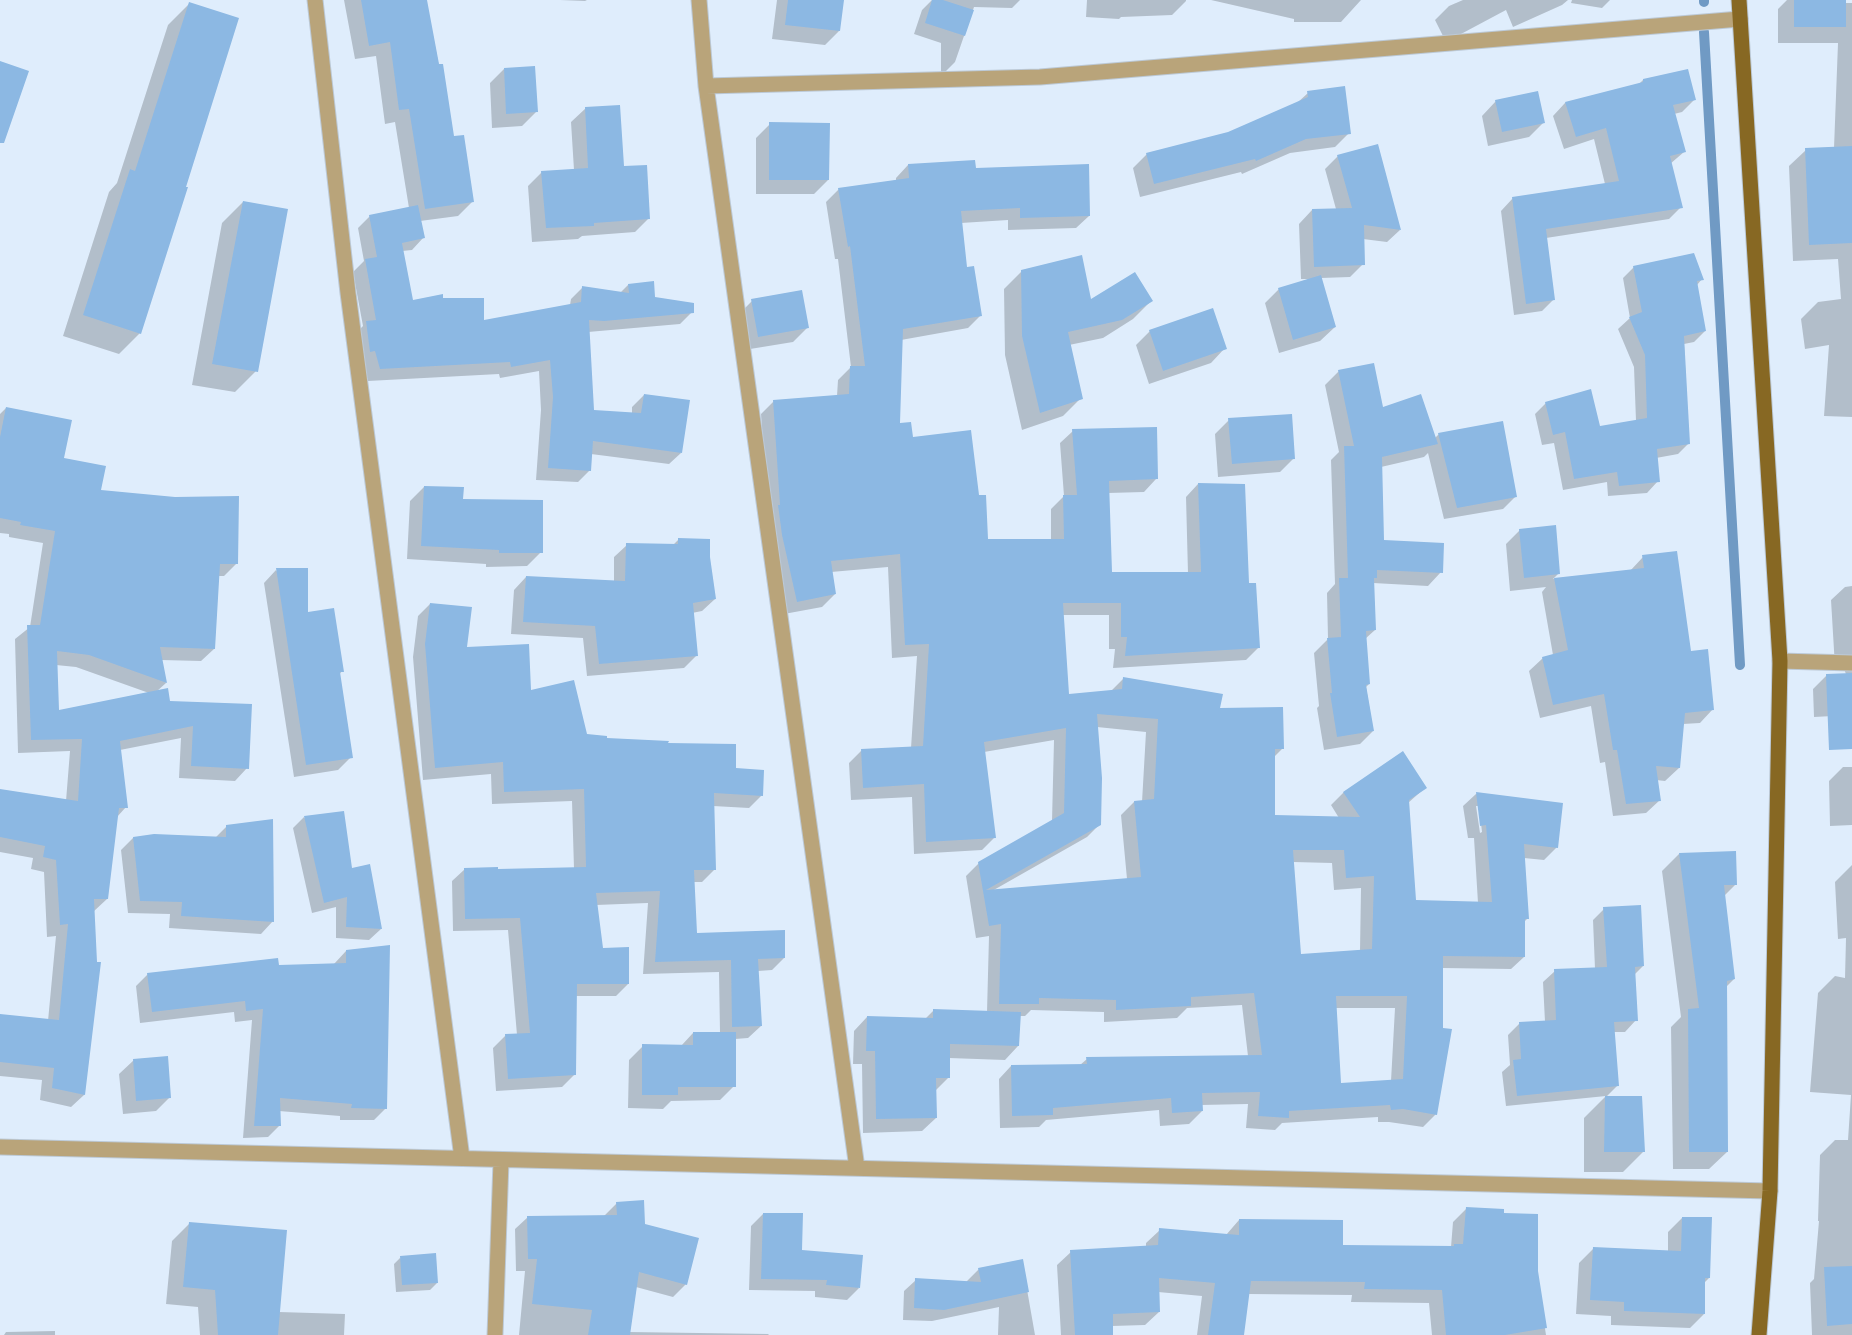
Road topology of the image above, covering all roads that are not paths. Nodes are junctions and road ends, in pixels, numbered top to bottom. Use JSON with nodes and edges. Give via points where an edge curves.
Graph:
{"nodes":[{"id":1,"x":315,"y":0,"type":"edge"},
{"id":2,"x":698,"y":0,"type":"edge"},
{"id":3,"x":1739,"y":0,"type":"edge"},
{"id":4,"x":1740,"y":19,"type":"junction"},
{"id":5,"x":706,"y":86,"type":"junction"},
{"id":6,"x":1780,"y":661,"type":"junction"},
{"id":7,"x":1852,"y":662,"type":"edge"},
{"id":8,"x":0,"y":1147,"type":"edge"},
{"id":9,"x":462,"y":1158,"type":"junction"},
{"id":10,"x":501,"y":1161,"type":"junction"},
{"id":11,"x":857,"y":1168,"type":"junction"},
{"id":12,"x":1770,"y":1191,"type":"junction"},
{"id":13,"x":495,"y":1335,"type":"edge"},
{"id":14,"x":1759,"y":1335,"type":"edge"}],
"edges":[{"from":1,"to":9,"type":"street","via":[[350,303]]},
{"from":2,"to":5,"type":"street"},
{"from":3,"to":4,"type":"main road"},
{"from":4,"to":5,"type":"street","via":[[1040,77]]},
{"from":4,"to":6,"type":"main road"},
{"from":5,"to":11,"type":"street"},
{"from":6,"to":7,"type":"street"},
{"from":6,"to":12,"type":"main road"},
{"from":8,"to":9,"type":"street"},
{"from":9,"to":10,"type":"street"},
{"from":10,"to":11,"type":"street"},
{"from":10,"to":13,"type":"street"},
{"from":11,"to":12,"type":"street"},
{"from":12,"to":14,"type":"main road"}]}
